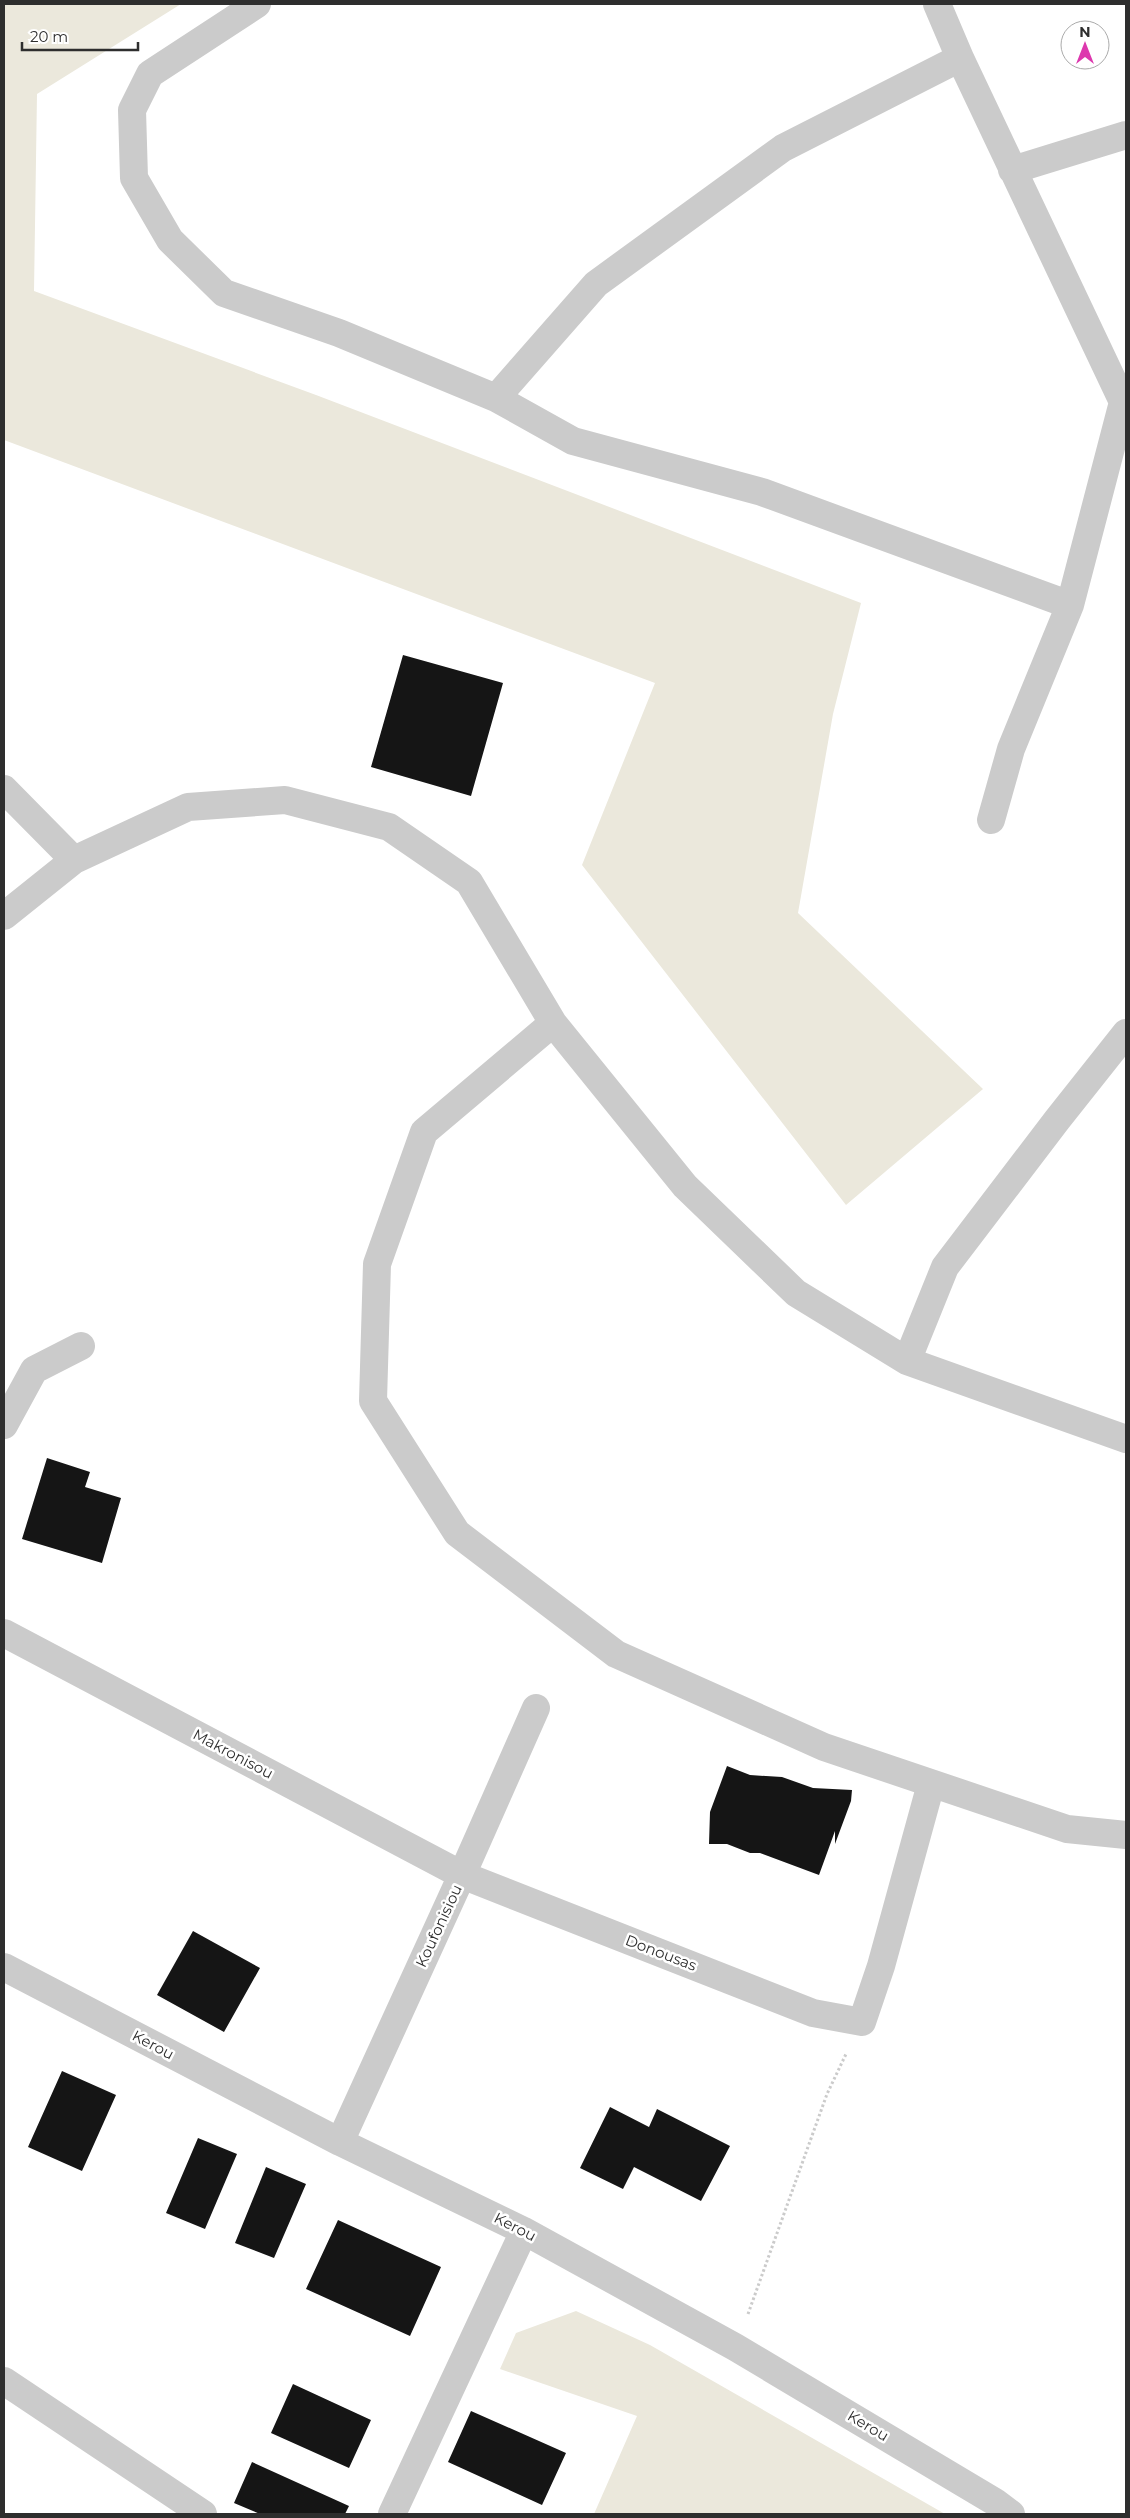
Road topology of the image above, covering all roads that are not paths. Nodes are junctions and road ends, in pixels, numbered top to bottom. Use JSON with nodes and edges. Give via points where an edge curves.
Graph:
{"nodes":[{"id":1,"x":257,"y":4,"type":"edge"},
{"id":2,"x":937,"y":4,"type":"edge"},
{"id":3,"x":960,"y":58,"type":"junction"},
{"id":4,"x":1126,"y":135,"type":"edge"},
{"id":5,"x":1012,"y":170,"type":"junction"},
{"id":6,"x":496,"y":398,"type":"junction"},
{"id":7,"x":1070,"y":605,"type":"junction"},
{"id":8,"x":4,"y":789,"type":"edge"},
{"id":9,"x":991,"y":820,"type":"dead end"},
{"id":10,"x":74,"y":860,"type":"junction"},
{"id":11,"x":4,"y":916,"type":"edge"},
{"id":12,"x":553,"y":1023,"type":"junction"},
{"id":13,"x":1126,"y":1034,"type":"edge"},
{"id":14,"x":81,"y":1346,"type":"dead end"},
{"id":15,"x":908,"y":1361,"type":"junction"},
{"id":16,"x":4,"y":1425,"type":"edge"},
{"id":17,"x":1126,"y":1439,"type":"edge"},
{"id":18,"x":4,"y":1633,"type":"edge"},
{"id":19,"x":536,"y":1708,"type":"dead end"},
{"id":20,"x":931,"y":1784,"type":"junction"},
{"id":21,"x":1126,"y":1835,"type":"edge"},
{"id":22,"x":462,"y":1875,"type":"junction"},
{"id":23,"x":4,"y":1967,"type":"edge"},
{"id":24,"x":340,"y":2142,"type":"junction"},
{"id":25,"x":524,"y":2231,"type":"junction"},
{"id":26,"x":4,"y":2381,"type":"edge"},
{"id":27,"x":202,"y":2514,"type":"edge"},
{"id":28,"x":392,"y":2514,"type":"edge"},
{"id":29,"x":1011,"y":2514,"type":"edge"}],
"edges":[{"from":1,"to":6,"type":"street","via":[[150,74],[132,110],[134,178],[170,240],[224,293],[339,333]]},
{"from":2,"to":3,"type":"street"},
{"from":3,"to":5,"type":"street"},
{"from":3,"to":6,"type":"street","via":[[783,148],[596,284]]},
{"from":4,"to":5,"type":"street"},
{"from":5,"to":7,"type":"street","via":[[1123,402]]},
{"from":6,"to":7,"type":"street","via":[[573,441],[762,492]]},
{"from":7,"to":9,"type":"street","via":[[1011,749]]},
{"from":8,"to":10,"type":"street"},
{"from":10,"to":11,"type":"street"},
{"from":10,"to":12,"type":"street","via":[[188,807],[285,800],[389,827],[469,882]]},
{"from":12,"to":15,"type":"street","via":[[685,1186],[796,1293]]},
{"from":12,"to":20,"type":"street","via":[[424,1132],[377,1264],[373,1401],[457,1533],[616,1654],[824,1747]]},
{"from":13,"to":15,"type":"street","via":[[945,1266]]},
{"from":14,"to":16,"type":"street","via":[[34,1370]]},
{"from":15,"to":17,"type":"street"},
{"from":18,"to":22,"type":"street","name":"Makronisou"},
{"from":19,"to":22,"type":"street","name":"Koufonisiou"},
{"from":20,"to":21,"type":"street","via":[[1067,1829]]},
{"from":20,"to":22,"type":"street","name":"Donousas","via":[[881,1966],[862,2022],[813,2013]]},
{"from":22,"to":24,"type":"street","name":"Koufonisiou"},
{"from":23,"to":24,"type":"street","name":"Kerou"},
{"from":24,"to":25,"type":"street","name":"Kerou"},
{"from":25,"to":28,"type":"street"},
{"from":25,"to":29,"type":"street","name":"Kerou","via":[[736,2347]]},
{"from":26,"to":27,"type":"street"}]}
